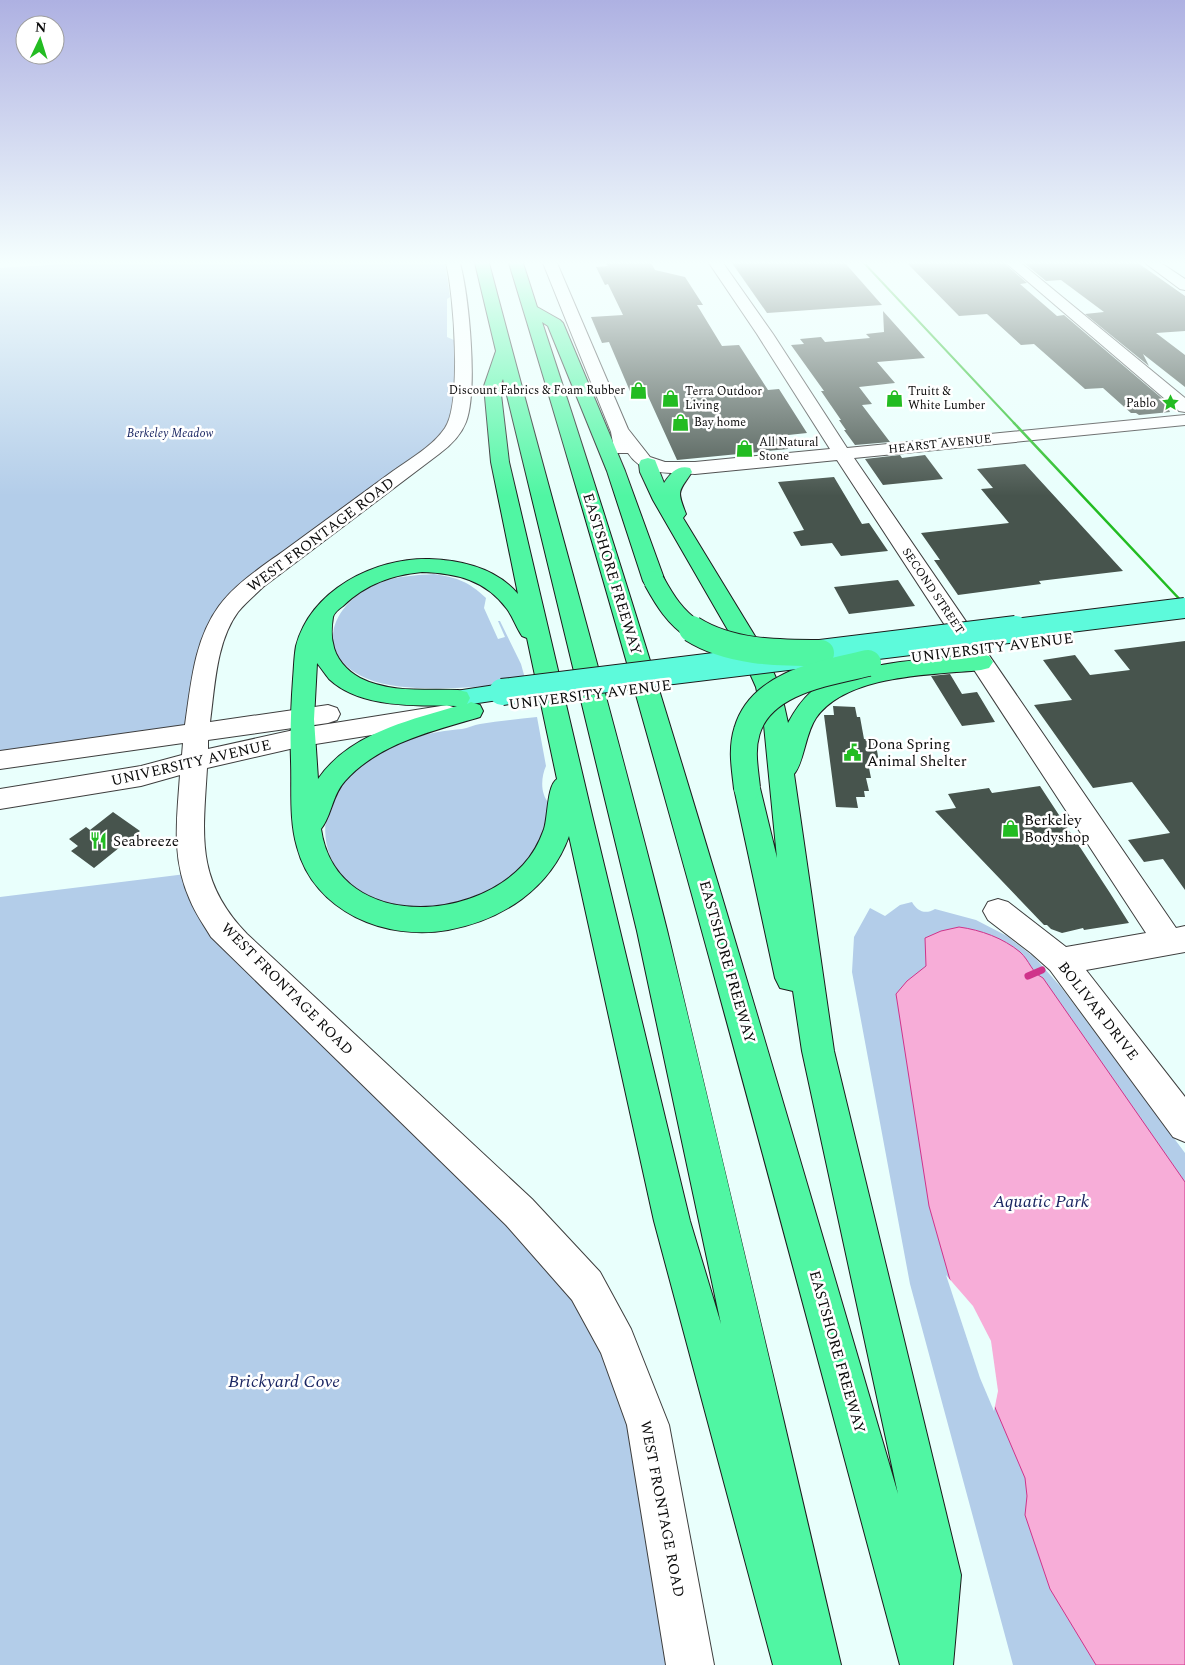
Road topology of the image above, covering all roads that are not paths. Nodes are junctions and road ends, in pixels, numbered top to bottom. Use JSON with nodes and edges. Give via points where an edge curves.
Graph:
{"nodes":[{"id":1,"x":461,"y":341,"type":"edge"},
{"id":2,"x":502,"y":341,"type":"edge"},
{"id":3,"x":540,"y":341,"type":"edge"},
{"id":4,"x":562,"y":341,"type":"edge"},
{"id":5,"x":582,"y":341,"type":"edge"},
{"id":6,"x":769,"y":341,"type":"edge"},
{"id":7,"x":1105,"y":341,"type":"edge"},
{"id":8,"x":504,"y":350,"type":"junction"},
{"id":9,"x":1185,"y":407,"type":"edge"},
{"id":10,"x":1185,"y":420,"type":"edge"},
{"id":11,"x":842,"y":454,"type":"junction"},
{"id":12,"x":648,"y":468,"type":"junction"},
{"id":13,"x":689,"y":470,"type":"junction"},
{"id":14,"x":682,"y":530,"type":"junction"},
{"id":15,"x":1185,"y":608,"type":"edge"},
{"id":16,"x":324,"y":616,"type":"junction"},
{"id":17,"x":1185,"y":623,"type":"edge"},
{"id":18,"x":821,"y":653,"type":"junction"},
{"id":19,"x":981,"y":662,"type":"junction"},
{"id":20,"x":868,"y":663,"type":"junction"},
{"id":21,"x":548,"y":677,"type":"junction"},
{"id":22,"x":503,"y":699,"type":"junction"},
{"id":23,"x":464,"y":704,"type":"junction"},
{"id":24,"x":302,"y":727,"type":"junction"},
{"id":25,"x":561,"y":739,"type":"junction"},
{"id":26,"x":195,"y":747,"type":"junction"},
{"id":27,"x":33,"y":756,"type":"junction"},
{"id":28,"x":0,"y":760,"type":"edge"},
{"id":29,"x":37,"y":794,"type":"junction"},
{"id":30,"x":0,"y":799,"type":"edge"},
{"id":31,"x":785,"y":808,"type":"junction"},
{"id":32,"x":314,"y":857,"type":"junction"},
{"id":33,"x":998,"y":911,"type":"dead end"},
{"id":34,"x":1177,"y":941,"type":"edge"},
{"id":35,"x":1061,"y":962,"type":"junction"},
{"id":36,"x":1185,"y":1125,"type":"edge"},
{"id":37,"x":836,"y":1136,"type":"junction"},
{"id":38,"x":690,"y":1665,"type":"edge"},
{"id":39,"x":797,"y":1665,"type":"edge"},
{"id":40,"x":818,"y":1665,"type":"edge"},
{"id":41,"x":924,"y":1665,"type":"edge"},
{"id":42,"x":929,"y":1665,"type":"edge"}],
"edges":[{"from":1,"to":26,"type":"street","name":"WEST FRONTAGE ROAD","via":[[461,404],[457,423],[449,435],[430,453],[263,576],[234,602],[223,617],[210,651]]},
{"from":2,"to":8,"type":"highway"},
{"from":3,"to":41,"type":"highway","name":"EASTSHORE FREEWAY","via":[[713,914]]},
{"from":4,"to":18,"type":"highway","bridge":true,"via":[[616,471],[654,581],[665,603],[689,628],[706,638],[746,649]]},
{"from":5,"to":12,"type":"street","via":[[620,432],[628,461],[639,469]]},
{"from":6,"to":11,"type":"street","name":"SECOND STREET"},
{"from":7,"to":9,"type":"street"},
{"from":8,"to":21,"type":"highway","via":[[492,386],[496,434]]},
{"from":8,"to":40,"type":"highway","via":[[650,922]]},
{"from":10,"to":11,"type":"street","name":"HEARST AVENUE"},
{"from":11,"to":13,"type":"street","name":"HEARST AVENUE"},
{"from":11,"to":19,"type":"street","name":"SECOND STREET"},
{"from":12,"to":13,"type":"street","name":"HEARST AVENUE","via":[[660,474]]},
{"from":12,"to":14,"type":"highway"},
{"from":13,"to":14,"type":"highway","via":[[672,483],[668,492]]},
{"from":14,"to":31,"type":"highway","via":[[758,662],[768,687],[776,724]]},
{"from":15,"to":18,"type":"main road","name":"UNIVERSITY AVENUE","bridge":true},
{"from":16,"to":21,"type":"highway","via":[[343,593],[380,574],[426,566],[466,570],[496,584],[515,603],[527,623]]},
{"from":16,"to":23,"type":"highway","via":[[320,636],[324,655],[348,681],[384,694]]},
{"from":16,"to":24,"type":"highway","via":[[308,650]]},
{"from":17,"to":20,"type":"main road","name":"UNIVERSITY AVENUE"},
{"from":18,"to":22,"type":"main road","name":"UNIVERSITY AVENUE","bridge":true},
{"from":19,"to":31,"type":"highway","via":[[873,676],[844,684],[822,696],[803,718],[792,744],[785,775]]},
{"from":19,"to":34,"type":"street","name":"SECOND STREET"},
{"from":20,"to":22,"type":"main road","name":"UNIVERSITY AVENUE","bridge":true},
{"from":20,"to":37,"type":"highway","bridge":true,"via":[[824,673],[770,696],[750,721],[744,742],[747,788],[797,998]]},
{"from":21,"to":25,"type":"highway"},
{"from":22,"to":23,"type":"main road","name":"UNIVERSITY AVENUE"},
{"from":23,"to":24,"type":"street","name":"UNIVERSITY AVENUE"},
{"from":23,"to":32,"type":"highway","via":[[358,753],[339,769],[324,788],[314,812],[311,834]]},
{"from":24,"to":26,"type":"street","name":"UNIVERSITY AVENUE"},
{"from":24,"to":32,"type":"highway","via":[[306,824]]},
{"from":25,"to":32,"type":"highway","via":[[564,798],[556,837],[542,864],[531,876],[494,902],[436,919],[382,915],[340,894],[326,880]]},
{"from":25,"to":39,"type":"highway","via":[[672,1221]]},
{"from":26,"to":27,"type":"street","name":"UNIVERSITY AVENUE"},
{"from":26,"to":29,"type":"street","name":"UNIVERSITY AVENUE","via":[[141,776]]},
{"from":26,"to":38,"type":"street","name":"WEST FRONTAGE ROAD","via":[[190,850],[201,893],[222,928],[519,1212],[586,1286],[618,1343],[648,1425]]},
{"from":27,"to":28,"type":"street","name":"UNIVERSITY AVENUE"},
{"from":27,"to":29,"type":"street"},
{"from":29,"to":30,"type":"street","name":"UNIVERSITY AVENUE"},
{"from":31,"to":37,"type":"highway","via":[[810,1004]]},
{"from":33,"to":35,"type":"street","name":"BOLIVAR DRIVE"},
{"from":34,"to":35,"type":"street"},
{"from":35,"to":36,"type":"street","name":"BOLIVAR DRIVE"},
{"from":37,"to":42,"type":"highway","via":[[938,1575]]}]}
